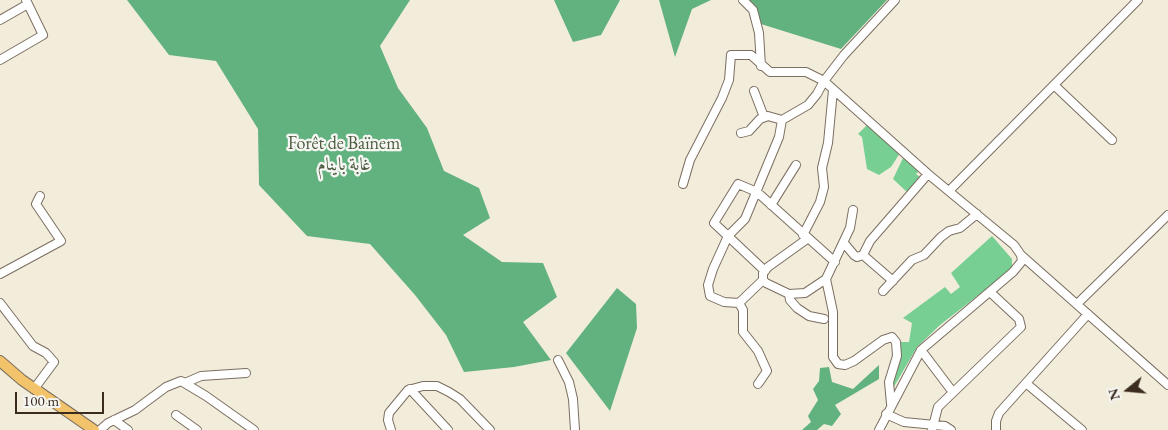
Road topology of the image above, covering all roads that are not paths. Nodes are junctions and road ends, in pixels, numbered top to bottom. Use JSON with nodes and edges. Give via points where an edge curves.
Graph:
{"nodes":[{"id":1,"x":743,"y":0,"type":"edge"},
{"id":2,"x":895,"y":0,"type":"edge"},
{"id":3,"x":1138,"y":0,"type":"edge"},
{"id":4,"x":27,"y":2,"type":"edge"},
{"id":5,"x":0,"y":20,"type":"edge"},
{"id":6,"x":0,"y":60,"type":"edge"},
{"id":7,"x":762,"y":66,"type":"junction"},
{"id":8,"x":824,"y":81,"type":"junction"},
{"id":9,"x":1054,"y":85,"type":"junction"},
{"id":10,"x":833,"y":90,"type":"junction"},
{"id":11,"x":754,"y":91,"type":"dead end"},
{"id":12,"x":764,"y":118,"type":"junction"},
{"id":13,"x":782,"y":120,"type":"junction"},
{"id":14,"x":741,"y":133,"type":"dead end"},
{"id":15,"x":1112,"y":140,"type":"dead end"},
{"id":16,"x":796,"y":165,"type":"dead end"},
{"id":17,"x":928,"y":174,"type":"junction"},
{"id":18,"x":683,"y":184,"type":"dead end"},
{"id":19,"x":949,"y":191,"type":"junction"},
{"id":20,"x":757,"y":192,"type":"junction"},
{"id":21,"x":40,"y":196,"type":"dead end"},
{"id":22,"x":771,"y":206,"type":"junction"},
{"id":23,"x":852,"y":210,"type":"dead end"},
{"id":24,"x":977,"y":214,"type":"junction"},
{"id":25,"x":1168,"y":214,"type":"edge"},
{"id":26,"x":728,"y":236,"type":"junction"},
{"id":27,"x":805,"y":237,"type":"junction"},
{"id":28,"x":844,"y":243,"type":"junction"},
{"id":29,"x":863,"y":255,"type":"junction"},
{"id":30,"x":1021,"y":255,"type":"junction"},
{"id":31,"x":835,"y":262,"type":"junction"},
{"id":32,"x":0,"y":274,"type":"edge"},
{"id":33,"x":764,"y":275,"type":"junction"},
{"id":34,"x":826,"y":279,"type":"junction"},
{"id":35,"x":892,"y":281,"type":"junction"},
{"id":36,"x":883,"y":291,"type":"dead end"},
{"id":37,"x":990,"y":292,"type":"junction"},
{"id":38,"x":789,"y":294,"type":"junction"},
{"id":39,"x":0,"y":303,"type":"edge"},
{"id":40,"x":739,"y":303,"type":"junction"},
{"id":41,"x":1077,"y":304,"type":"junction"},
{"id":42,"x":1088,"y":314,"type":"junction"},
{"id":43,"x":824,"y":319,"type":"dead end"},
{"id":44,"x":920,"y":350,"type":"junction"},
{"id":45,"x":558,"y":360,"type":"dead end"},
{"id":46,"x":0,"y":361,"type":"edge"},
{"id":47,"x":246,"y":373,"type":"dead end"},
{"id":48,"x":185,"y":382,"type":"junction"},
{"id":49,"x":758,"y":384,"type":"dead end"},
{"id":50,"x":1028,"y":384,"type":"junction"},
{"id":51,"x":1168,"y":385,"type":"edge"},
{"id":52,"x":34,"y":389,"type":"junction"},
{"id":53,"x":410,"y":389,"type":"junction"},
{"id":54,"x":952,"y":390,"type":"junction"},
{"id":55,"x":891,"y":404,"type":"junction"},
{"id":56,"x":886,"y":414,"type":"junction"},
{"id":57,"x":176,"y":415,"type":"dead end"},
{"id":58,"x":114,"y":420,"type":"junction"},
{"id":59,"x":932,"y":427,"type":"edge"},
{"id":60,"x":194,"y":429,"type":"edge"},
{"id":61,"x":94,"y":430,"type":"edge"},
{"id":62,"x":100,"y":430,"type":"edge"},
{"id":63,"x":128,"y":430,"type":"edge"},
{"id":64,"x":254,"y":430,"type":"edge"},
{"id":65,"x":391,"y":430,"type":"edge"},
{"id":66,"x":448,"y":430,"type":"edge"},
{"id":67,"x":490,"y":430,"type":"edge"},
{"id":68,"x":575,"y":430,"type":"edge"},
{"id":69,"x":879,"y":430,"type":"edge"},
{"id":70,"x":951,"y":430,"type":"edge"},
{"id":71,"x":996,"y":430,"type":"edge"},
{"id":72,"x":1082,"y":430,"type":"edge"}],
"edges":[{"from":1,"to":7,"type":"street","via":[[753,10]]},
{"from":2,"to":8,"type":"street"},
{"from":3,"to":9,"type":"street"},
{"from":4,"to":5,"type":"street"},
{"from":4,"to":6,"type":"street","via":[[43,35]]},
{"from":7,"to":8,"type":"street","via":[[770,72],[806,72]]},
{"from":7,"to":18,"type":"street","via":[[751,55],[732,56],[729,80],[690,160]]},
{"from":8,"to":10,"type":"street"},
{"from":8,"to":13,"type":"street","via":[[808,105]]},
{"from":9,"to":15,"type":"street"},
{"from":9,"to":19,"type":"street"},
{"from":10,"to":17,"type":"street"},
{"from":10,"to":27,"type":"street","via":[[822,168],[824,187]]},
{"from":11,"to":12,"type":"street"},
{"from":12,"to":13,"type":"street"},
{"from":12,"to":14,"type":"street","via":[[749,131]]},
{"from":13,"to":20,"type":"street","via":[[779,137]]},
{"from":16,"to":22,"type":"street"},
{"from":17,"to":19,"type":"street"},
{"from":17,"to":29,"type":"street","via":[[870,241]]},
{"from":19,"to":24,"type":"street"},
{"from":20,"to":22,"type":"street"},
{"from":20,"to":26,"type":"street","via":[[745,219]]},
{"from":20,"to":26,"type":"street","via":[[738,184],[714,222]]},
{"from":21,"to":32,"type":"street","via":[[36,204],[61,240]]},
{"from":22,"to":27,"type":"street"},
{"from":23,"to":28,"type":"street"},
{"from":24,"to":30,"type":"street","via":[[1014,245]]},
{"from":24,"to":35,"type":"street","via":[[960,228],[940,237]]},
{"from":25,"to":41,"type":"street"},
{"from":26,"to":33,"type":"street"},
{"from":26,"to":40,"type":"street","via":[[708,285],[710,296],[724,302]]},
{"from":27,"to":31,"type":"street"},
{"from":27,"to":33,"type":"street"},
{"from":28,"to":29,"type":"street","via":[[857,256]]},
{"from":28,"to":31,"type":"street"},
{"from":29,"to":35,"type":"street"},
{"from":30,"to":37,"type":"street","via":[[1018,267]]},
{"from":30,"to":41,"type":"street"},
{"from":31,"to":34,"type":"street"},
{"from":33,"to":38,"type":"street"},
{"from":33,"to":40,"type":"street"},
{"from":34,"to":38,"type":"street","via":[[805,293]]},
{"from":34,"to":55,"type":"street","via":[[833,312],[833,357],[838,364],[854,361],[883,340],[892,337],[896,342],[897,356],[889,382]]},
{"from":35,"to":36,"type":"street"},
{"from":37,"to":44,"type":"street"},
{"from":37,"to":54,"type":"street","via":[[1019,319],[1021,327]]},
{"from":38,"to":43,"type":"street","via":[[797,308],[809,316]]},
{"from":39,"to":52,"type":"street","via":[[33,346],[54,362]]},
{"from":40,"to":49,"type":"street","via":[[743,310],[743,332],[758,351],[766,371]]},
{"from":41,"to":42,"type":"street"},
{"from":42,"to":50,"type":"street"},
{"from":42,"to":51,"type":"street"},
{"from":44,"to":54,"type":"street"},
{"from":44,"to":55,"type":"street"},
{"from":45,"to":68,"type":"street","via":[[569,382]]},
{"from":46,"to":52,"type":"main road"},
{"from":47,"to":48,"type":"street","via":[[202,376]]},
{"from":48,"to":58,"type":"street","via":[[174,383],[135,410]]},
{"from":48,"to":64,"type":"street"},
{"from":50,"to":71,"type":"street","via":[[1000,413]]},
{"from":50,"to":72,"type":"street"},
{"from":52,"to":61,"type":"main road"},
{"from":53,"to":65,"type":"street","via":[[389,413]]},
{"from":53,"to":66,"type":"street"},
{"from":53,"to":67,"type":"street","via":[[437,386],[449,392]]},
{"from":54,"to":59,"type":"street","via":[[938,407]]},
{"from":55,"to":56,"type":"street"},
{"from":56,"to":59,"type":"street","via":[[904,422]]},
{"from":56,"to":69,"type":"street"},
{"from":57,"to":60,"type":"street"},
{"from":58,"to":62,"type":"street"},
{"from":58,"to":63,"type":"street"},
{"from":59,"to":70,"type":"street","via":[[945,426]]}]}
